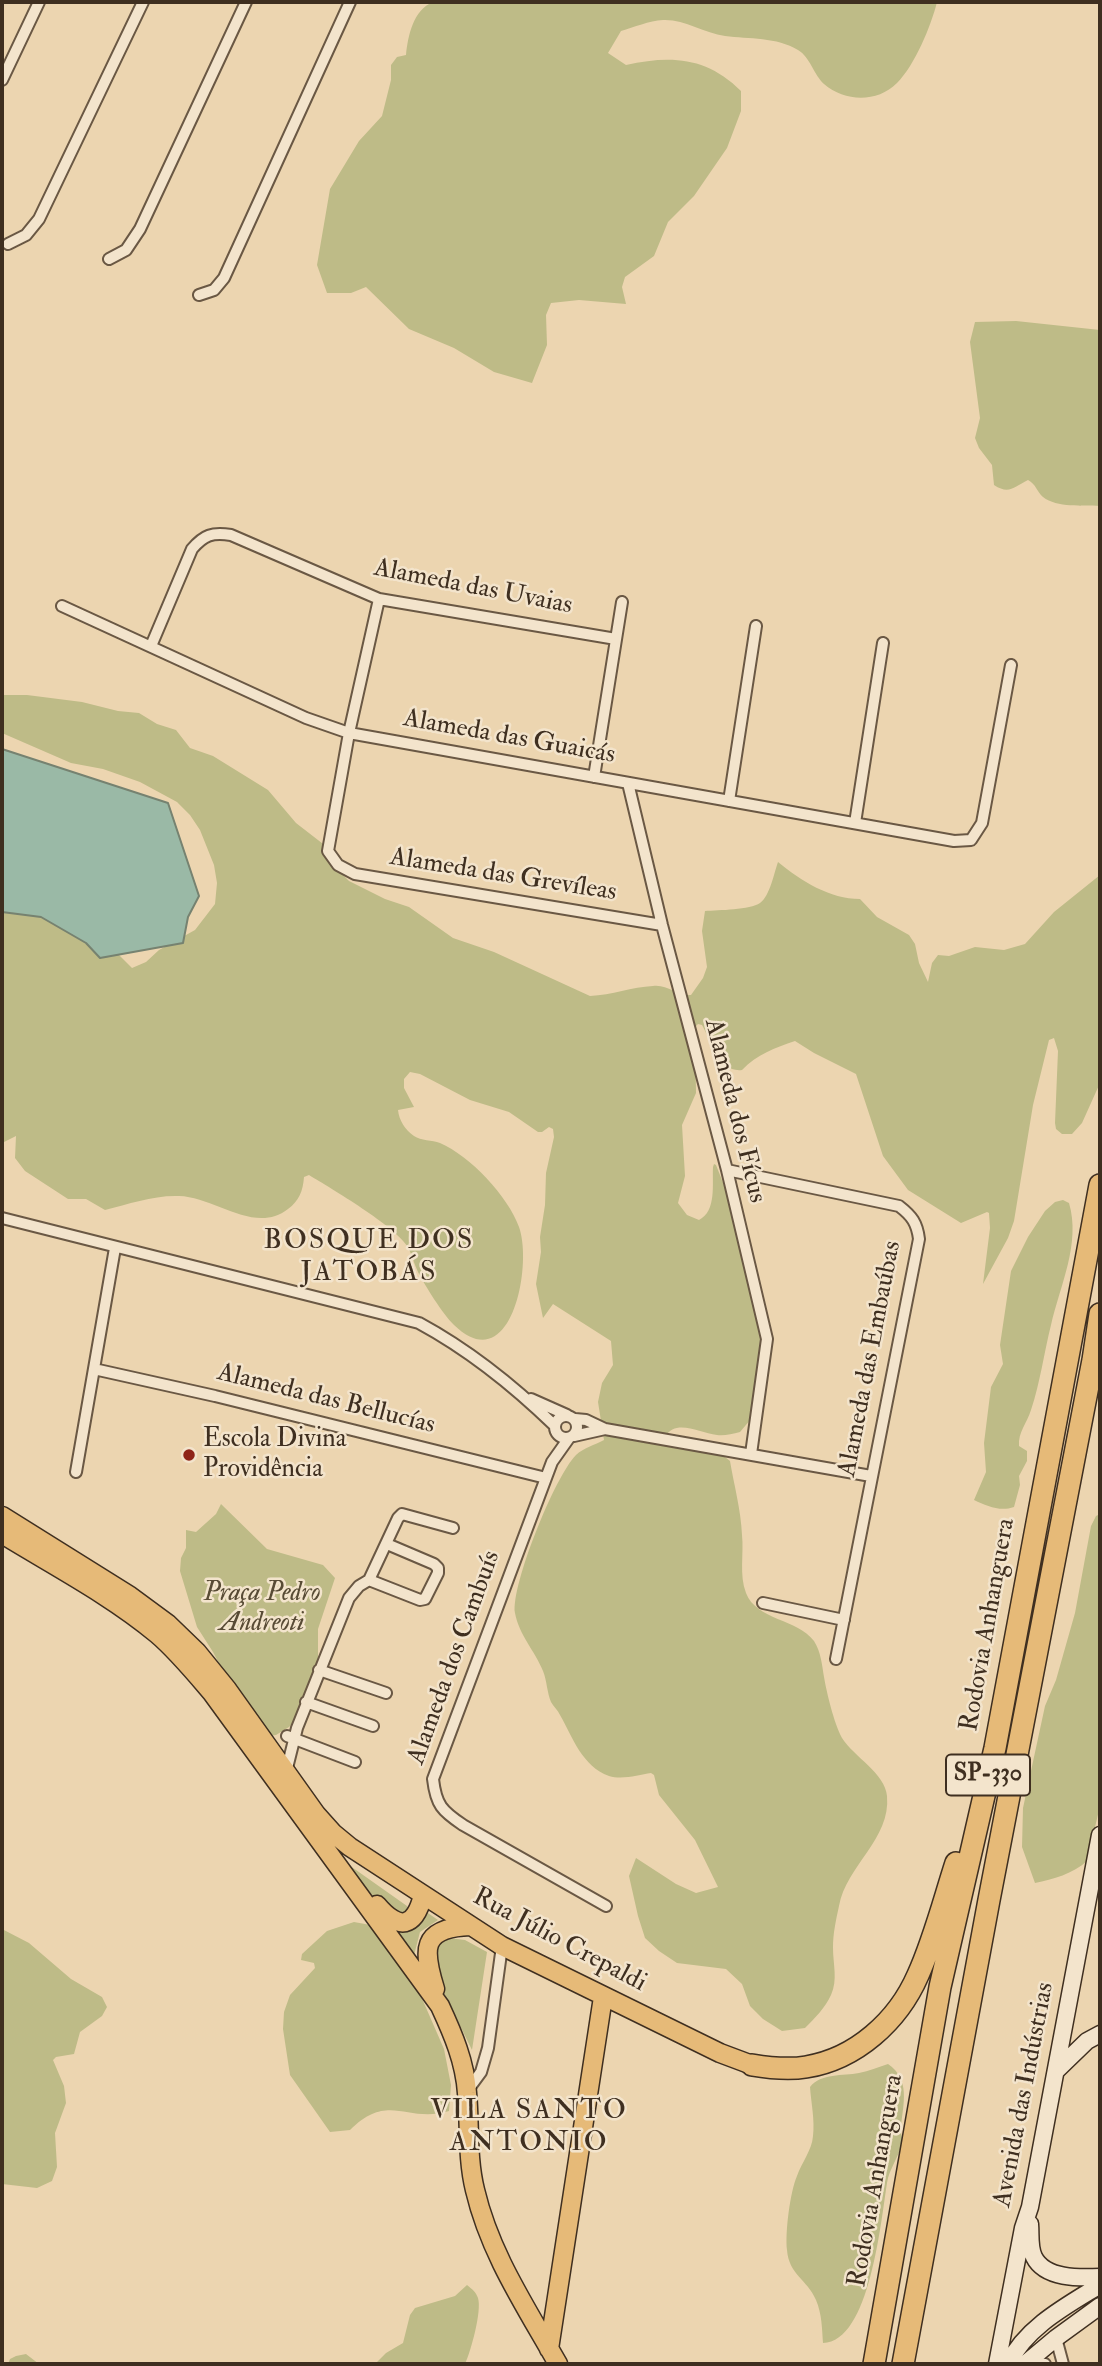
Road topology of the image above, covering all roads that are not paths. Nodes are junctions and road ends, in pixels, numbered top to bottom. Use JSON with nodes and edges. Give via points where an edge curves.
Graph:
{"nodes":[{"id":1,"x":38,"y":2,"type":"edge"},
{"id":2,"x":144,"y":2,"type":"edge"},
{"id":3,"x":246,"y":2,"type":"edge"},
{"id":4,"x":350,"y":2,"type":"edge"},
{"id":5,"x":2,"y":80,"type":"edge"},
{"id":6,"x":8,"y":244,"type":"dead end"},
{"id":7,"x":109,"y":259,"type":"dead end"},
{"id":8,"x":199,"y":296,"type":"dead end"},
{"id":9,"x":379,"y":599,"type":"junction"},
{"id":10,"x":622,"y":603,"type":"dead end"},
{"id":11,"x":62,"y":606,"type":"dead end"},
{"id":12,"x":756,"y":626,"type":"dead end"},
{"id":13,"x":616,"y":639,"type":"junction"},
{"id":14,"x":883,"y":643,"type":"dead end"},
{"id":15,"x":151,"y":646,"type":"junction"},
{"id":16,"x":1012,"y":666,"type":"dead end"},
{"id":17,"x":349,"y":733,"type":"junction"},
{"id":18,"x":594,"y":777,"type":"junction"},
{"id":19,"x":628,"y":783,"type":"junction"},
{"id":20,"x":729,"y":801,"type":"junction"},
{"id":21,"x":855,"y":823,"type":"junction"},
{"id":22,"x":662,"y":925,"type":"junction"},
{"id":23,"x":727,"y":1170,"type":"junction"},
{"id":24,"x":1100,"y":1185,"type":"edge"},
{"id":25,"x":2,"y":1218,"type":"edge"},
{"id":26,"x":115,"y":1248,"type":"junction"},
{"id":27,"x":1100,"y":1315,"type":"edge"},
{"id":28,"x":94,"y":1369,"type":"junction"},
{"id":29,"x":526,"y":1396,"type":"junction"},
{"id":30,"x":571,"y":1417,"type":"junction"},
{"id":31,"x":555,"y":1428,"type":"junction"},
{"id":32,"x":605,"y":1429,"type":"junction"},
{"id":33,"x":571,"y":1437,"type":"junction"},
{"id":34,"x":751,"y":1454,"type":"junction"},
{"id":35,"x":552,"y":1462,"type":"junction"},
{"id":36,"x":76,"y":1472,"type":"dead end"},
{"id":37,"x":871,"y":1476,"type":"junction"},
{"id":38,"x":546,"y":1478,"type":"junction"},
{"id":39,"x":2,"y":1516,"type":"edge"},
{"id":40,"x":453,"y":1528,"type":"dead end"},
{"id":41,"x":2,"y":1534,"type":"edge"},
{"id":42,"x":387,"y":1544,"type":"junction"},
{"id":43,"x":369,"y":1580,"type":"junction"},
{"id":44,"x":763,"y":1603,"type":"dead end"},
{"id":45,"x":844,"y":1620,"type":"junction"},
{"id":46,"x":836,"y":1659,"type":"dead end"},
{"id":47,"x":319,"y":1670,"type":"junction"},
{"id":48,"x":386,"y":1693,"type":"dead end"},
{"id":49,"x":306,"y":1702,"type":"junction"},
{"id":50,"x":373,"y":1726,"type":"dead end"},
{"id":51,"x":293,"y":1734,"type":"junction"},
{"id":52,"x":265,"y":1743,"type":"junction"},
{"id":53,"x":995,"y":1748,"type":"junction"},
{"id":54,"x":355,"y":1762,"type":"dead end"},
{"id":55,"x":286,"y":1772,"type":"junction"},
{"id":56,"x":1100,"y":1835,"type":"edge"},
{"id":57,"x":325,"y":1848,"type":"junction"},
{"id":58,"x":423,"y":1895,"type":"junction"},
{"id":59,"x":606,"y":1906,"type":"dead end"},
{"id":60,"x":470,"y":1926,"type":"junction"},
{"id":61,"x":502,"y":1946,"type":"junction"},
{"id":62,"x":603,"y":1997,"type":"junction"},
{"id":63,"x":440,"y":2006,"type":"junction"},
{"id":64,"x":1100,"y":2034,"type":"edge"},
{"id":65,"x":752,"y":2065,"type":"joint"},
{"id":66,"x":1056,"y":2071,"type":"junction"},
{"id":67,"x":467,"y":2091,"type":"junction"},
{"id":68,"x":1030,"y":2207,"type":"junction"},
{"id":69,"x":1100,"y":2277,"type":"edge"},
{"id":70,"x":1100,"y":2285,"type":"edge"},
{"id":71,"x":557,"y":2294,"type":"junction"},
{"id":72,"x":522,"y":2302,"type":"junction"},
{"id":73,"x":1074,"y":2302,"type":"junction"},
{"id":74,"x":1100,"y":2306,"type":"edge"},
{"id":75,"x":1084,"y":2316,"type":"junction"},
{"id":76,"x":1056,"y":2338,"type":"junction"},
{"id":77,"x":553,"y":2356,"type":"edge"},
{"id":78,"x":1026,"y":2363,"type":"edge"},
{"id":79,"x":874,"y":2364,"type":"edge"},
{"id":80,"x":903,"y":2364,"type":"edge"},
{"id":81,"x":997,"y":2364,"type":"edge"},
{"id":82,"x":1007,"y":2364,"type":"edge"},
{"id":83,"x":1045,"y":2364,"type":"edge"},
{"id":84,"x":1063,"y":2364,"type":"edge"}],
"edges":[{"from":1,"to":5,"type":"street"},
{"from":2,"to":6,"type":"street","via":[[39,219],[26,235]]},
{"from":3,"to":7,"type":"street","via":[[140,229],[126,250]]},
{"from":4,"to":8,"type":"street","via":[[224,278],[214,290]]},
{"from":9,"to":13,"type":"street","name":"Alameda das Uvaias"},
{"from":9,"to":15,"type":"street","name":"Alameda das Uvaias","via":[[216,532],[202,537],[192,549]]},
{"from":9,"to":17,"type":"street"},
{"from":10,"to":13,"type":"street"},
{"from":11,"to":15,"type":"street","name":"Alameda das Guaicás"},
{"from":12,"to":20,"type":"street"},
{"from":13,"to":18,"type":"street"},
{"from":14,"to":21,"type":"street"},
{"from":15,"to":17,"type":"street","name":"Alameda das Guaicás","via":[[306,718]]},
{"from":16,"to":21,"type":"street","name":"Alameda das Guaicás","via":[[982,823],[971,840]]},
{"from":17,"to":18,"type":"street","name":"Alameda das Guaicás"},
{"from":17,"to":22,"type":"street","name":"Alameda das Grevíleas","via":[[328,851],[338,865],[355,874]]},
{"from":18,"to":19,"type":"street","name":"Alameda das Guaicás"},
{"from":19,"to":20,"type":"street","name":"Alameda das Guaicás"},
{"from":19,"to":22,"type":"street","name":"Alameda dos Fícus"},
{"from":20,"to":21,"type":"street","name":"Alameda das Guaicás"},
{"from":22,"to":23,"type":"street","name":"Alameda dos Fícus"},
{"from":23,"to":34,"type":"street","name":"Alameda dos Fícus","via":[[767,1339]]},
{"from":23,"to":37,"type":"street","name":"Alameda das Embaúbas","via":[[900,1206],[918,1225],[919,1239]]},
{"from":24,"to":53,"type":"highway","name":"Rodovia Anhanguera","number":"SP-330"},
{"from":25,"to":26,"type":"street"},
{"from":26,"to":28,"type":"street"},
{"from":26,"to":29,"type":"street","via":[[419,1323],[446,1337]]},
{"from":27,"to":80,"type":"highway","name":"Rodovia Anhanguera","number":"SP-330"},
{"from":28,"to":36,"type":"street"},
{"from":28,"to":38,"type":"street","name":"Alameda das Bellucías"},
{"from":29,"to":30,"type":"street"},
{"from":29,"to":31,"type":"street"},
{"from":30,"to":31,"type":"street","via":[[559,1418]]},
{"from":30,"to":32,"type":"street"},
{"from":30,"to":33,"type":"street","via":[[578,1428]]},
{"from":31,"to":33,"type":"street","via":[[561,1437]]},
{"from":31,"to":35,"type":"street","name":"Alameda dos Cambuís"},
{"from":32,"to":33,"type":"street"},
{"from":32,"to":34,"type":"street"},
{"from":33,"to":35,"type":"street","name":"Alameda dos Cambuís"},
{"from":34,"to":37,"type":"street"},
{"from":35,"to":38,"type":"street","name":"Alameda dos Cambuís"},
{"from":37,"to":45,"type":"street","name":"Alameda das Embaúbas"},
{"from":38,"to":59,"type":"street","name":"Alameda dos Cambuís","via":[[433,1779],[435,1797],[444,1812],[463,1825]]},
{"from":39,"to":52,"type":"main road","name":"Rua Júlio Crepaldi","via":[[168,1625],[197,1652]]},
{"from":40,"to":42,"type":"street","via":[[402,1514]]},
{"from":41,"to":57,"type":"main road","via":[[158,1635],[212,1693]]},
{"from":42,"to":43,"type":"street"},
{"from":42,"to":43,"type":"street","via":[[438,1568],[428,1595],[420,1600]]},
{"from":43,"to":47,"type":"street","via":[[349,1598]]},
{"from":44,"to":45,"type":"street"},
{"from":45,"to":46,"type":"street","name":"Alameda das Embaúbas"},
{"from":47,"to":48,"type":"street"},
{"from":47,"to":49,"type":"street"},
{"from":49,"to":50,"type":"street"},
{"from":49,"to":51,"type":"street"},
{"from":51,"to":52,"type":"street"},
{"from":51,"to":54,"type":"street"},
{"from":51,"to":55,"type":"street"},
{"from":52,"to":55,"type":"main road","name":"Rua Júlio Crepaldi"},
{"from":53,"to":65,"type":"highway","via":[[918,1976],[892,2017],[873,2037],[831,2060],[778,2069]]},
{"from":53,"to":79,"type":"highway","name":"Rodovia Anhanguera","number":"SP-330","via":[[940,1987]]},
{"from":55,"to":58,"type":"main road","name":"Rua Júlio Crepaldi","via":[[333,1833]]},
{"from":56,"to":66,"type":"main road","name":"Avenida das Indústrias"},
{"from":57,"to":58,"type":"main road","via":[[397,1922],[414,1919]]},
{"from":57,"to":63,"type":"main road"},
{"from":58,"to":60,"type":"main road","name":"Rua Júlio Crepaldi"},
{"from":60,"to":61,"type":"main road","name":"Rua Júlio Crepaldi"},
{"from":60,"to":63,"type":"main road","via":[[443,1929],[430,1944],[427,1962]]},
{"from":61,"to":62,"type":"main road","name":"Rua Júlio Crepaldi"},
{"from":61,"to":67,"type":"street","via":[[488,2048],[481,2072]]},
{"from":62,"to":65,"type":"main road","name":"Rua Júlio Crepaldi"},
{"from":62,"to":71,"type":"main road"},
{"from":63,"to":67,"type":"main road","via":[[457,2042]]},
{"from":64,"to":66,"type":"main road"},
{"from":66,"to":68,"type":"main road","name":"Avenida das Indústrias"},
{"from":67,"to":72,"type":"main road","via":[[474,2187],[485,2227]]},
{"from":68,"to":69,"type":"main road","via":[[1031,2243],[1040,2265],[1061,2275]]},
{"from":68,"to":81,"type":"main road","name":"Avenida das Indústrias"},
{"from":70,"to":73,"type":"main road"},
{"from":71,"to":72,"type":"main road","via":[[536,2308]]},
{"from":71,"to":77,"type":"main road"},
{"from":72,"to":77,"type":"main road"},
{"from":73,"to":75,"type":"main road"},
{"from":73,"to":82,"type":"main road","via":[[1032,2331]]},
{"from":74,"to":75,"type":"main road"},
{"from":75,"to":76,"type":"main road"},
{"from":76,"to":78,"type":"main road"},
{"from":76,"to":84,"type":"street"},
{"from":78,"to":83,"type":"street"}]}
